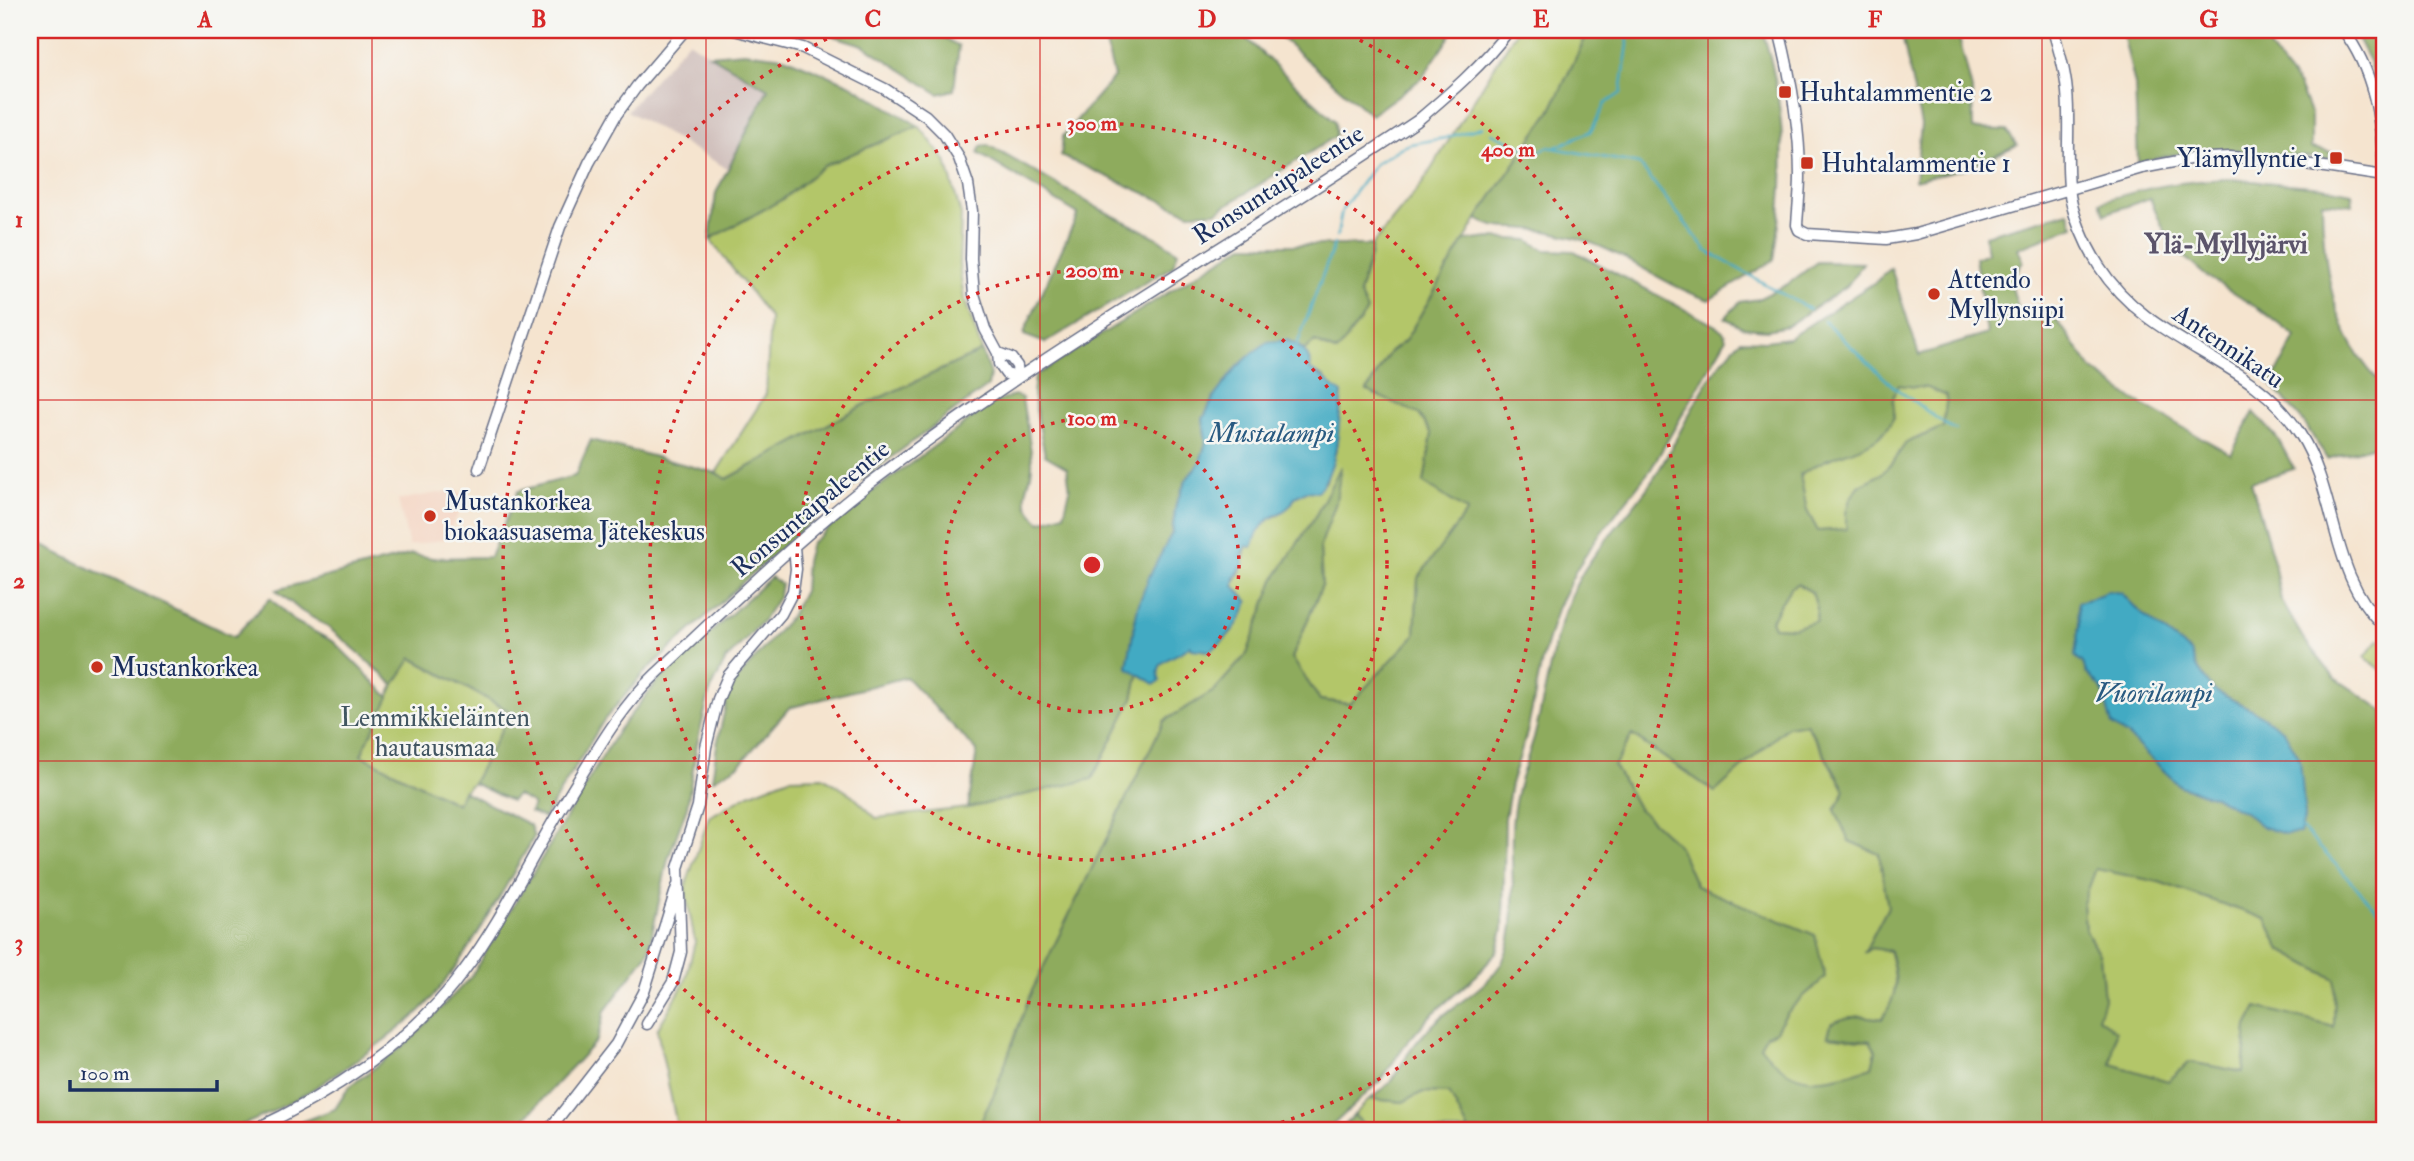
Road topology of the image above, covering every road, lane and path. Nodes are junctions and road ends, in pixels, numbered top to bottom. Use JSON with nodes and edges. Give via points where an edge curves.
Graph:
{"nodes":[{"id":1,"x":685,"y":30,"type":"edge"},
{"id":2,"x":734,"y":30,"type":"edge"},
{"id":3,"x":1509,"y":30,"type":"edge"},
{"id":4,"x":1779,"y":30,"type":"edge"},
{"id":5,"x":2053,"y":30,"type":"edge"},
{"id":6,"x":2343,"y":30,"type":"edge"},
{"id":7,"x":2384,"y":168,"type":"edge"},
{"id":8,"x":2384,"y":176,"type":"edge"},
{"id":9,"x":2069,"y":190,"type":"junction"},
{"id":10,"x":1017,"y":377,"type":"junction"},
{"id":11,"x":479,"y":469,"type":"dead end"},
{"id":12,"x":794,"y":547,"type":"junction"},
{"id":13,"x":2384,"y":626,"type":"edge"},
{"id":14,"x":680,"y":878,"type":"junction"},
{"id":15,"x":647,"y":1024,"type":"dead end"},
{"id":16,"x":251,"y":1131,"type":"edge"},
{"id":17,"x":548,"y":1131,"type":"edge"}],
"edges":[{"from":1,"to":11,"type":"street","via":[[616,115],[589,163],[560,226]]},
{"from":2,"to":10,"type":"street","via":[[803,48],[885,89],[944,134],[968,184],[974,294],[999,364],[1006,374]]},
{"from":3,"to":10,"type":"street","name":"Ronsuntaipaleentie","via":[[1484,61],[1417,121]]},
{"from":4,"to":9,"type":"street","via":[[1798,135],[1799,230],[1886,239]]},
{"from":5,"to":9,"type":"street","name":"Antennikatu","via":[[2067,92]]},
{"from":6,"to":7,"type":"street","via":[[2375,95]]},
{"from":8,"to":9,"type":"street","via":[[2229,157],[2165,163]]},
{"from":9,"to":13,"type":"street","name":"Antennikatu","via":[[2081,229],[2115,289],[2164,331],[2252,382],[2285,412],[2313,457],[2360,597]]},
{"from":10,"to":12,"type":"street","name":"Ronsuntaipaleentie","via":[[864,487]]},
{"from":12,"to":14,"type":"street","via":[[793,591],[781,614],[728,676],[718,699],[698,806],[678,869]]},
{"from":12,"to":16,"type":"street","name":"Ronsuntaipaleentie","via":[[650,680],[612,726],[470,961],[435,1005],[345,1080]]},
{"from":14,"to":15,"type":"street","via":[[681,952],[673,982]]},
{"from":14,"to":17,"type":"street","via":[[644,992],[617,1044]]}]}
